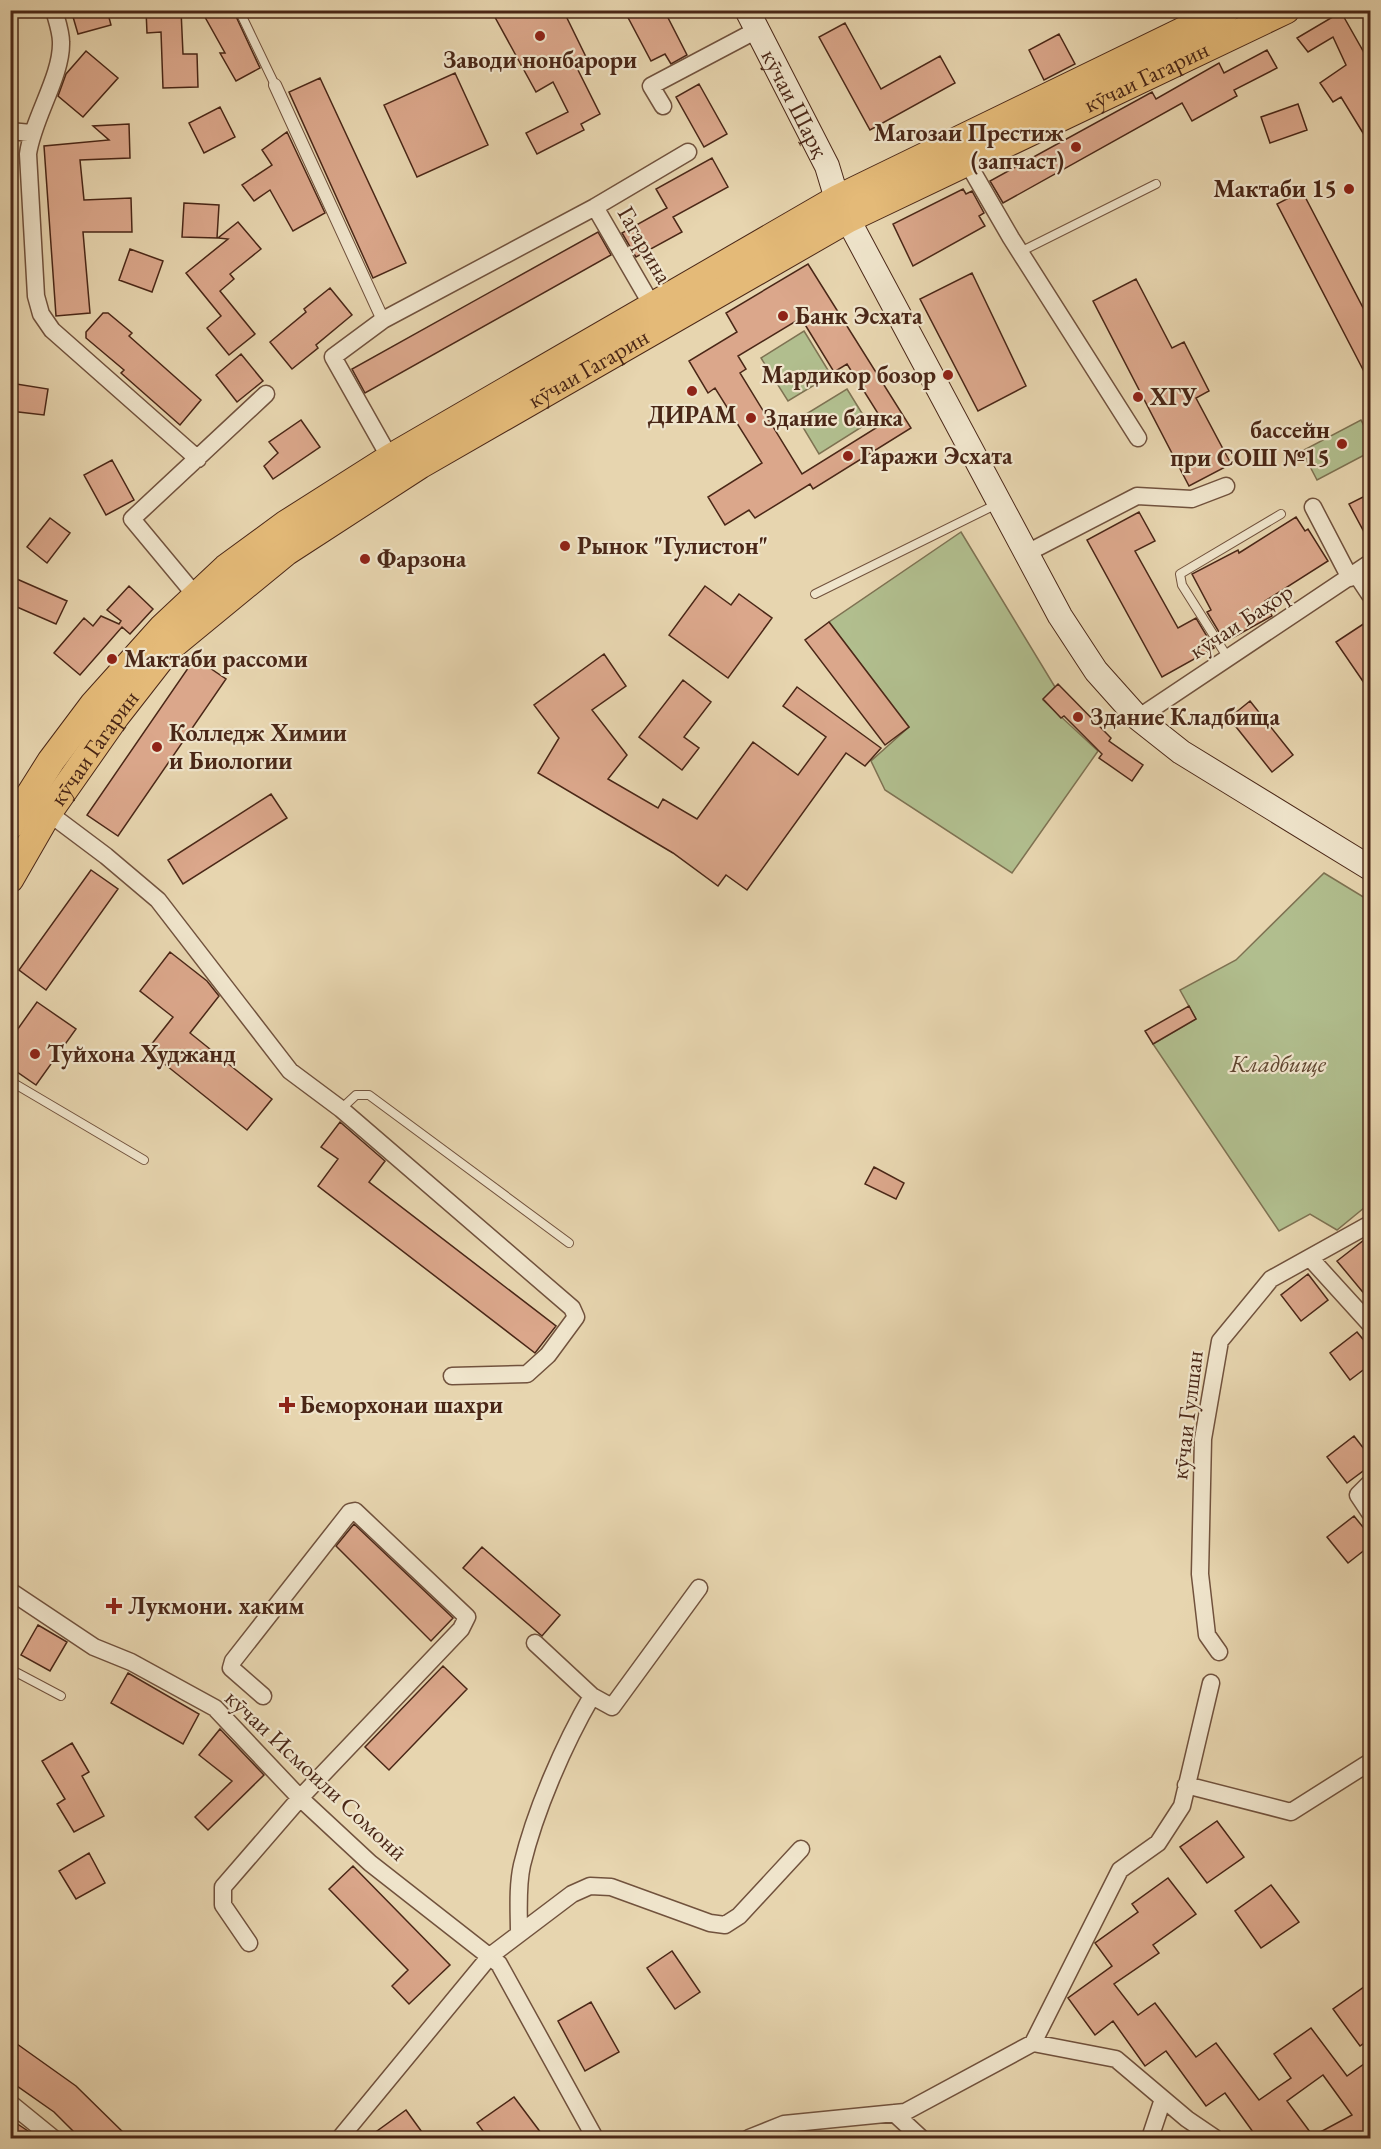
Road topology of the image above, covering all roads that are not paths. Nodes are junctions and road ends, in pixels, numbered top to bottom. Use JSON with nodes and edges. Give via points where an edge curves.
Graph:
{"nodes":[{"id":1,"x":54,"y":10,"type":"edge"},
{"id":2,"x":240,"y":10,"type":"edge"},
{"id":3,"x":1226,"y":10,"type":"edge"},
{"id":4,"x":1286,"y":10,"type":"edge"},
{"id":5,"x":752,"y":20,"type":"edge"},
{"id":6,"x":275,"y":85,"type":"joint"},
{"id":7,"x":663,"y":106,"type":"dead end"},
{"id":8,"x":10,"y":131,"type":"edge"},
{"id":9,"x":31,"y":133,"type":"junction"},
{"id":10,"x":688,"y":152,"type":"dead end"},
{"id":11,"x":968,"y":162,"type":"junction"},
{"id":12,"x":1156,"y":184,"type":"dead end"},
{"id":13,"x":595,"y":207,"type":"junction"},
{"id":14,"x":842,"y":209,"type":"junction"},
{"id":15,"x":1020,"y":252,"type":"junction"},
{"id":16,"x":653,"y":307,"type":"junction"},
{"id":17,"x":383,"y":320,"type":"junction"},
{"id":18,"x":266,"y":394,"type":"dead end"},
{"id":19,"x":1138,"y":438,"type":"dead end"},
{"id":20,"x":390,"y":458,"type":"junction"},
{"id":21,"x":198,"y":459,"type":"junction"},
{"id":22,"x":1226,"y":486,"type":"dead end"},
{"id":23,"x":1000,"y":503,"type":"junction"},
{"id":24,"x":1313,"y":507,"type":"dead end"},
{"id":25,"x":1281,"y":514,"type":"dead end"},
{"id":26,"x":1027,"y":553,"type":"junction"},
{"id":27,"x":1371,"y":563,"type":"edge"},
{"id":28,"x":1353,"y":576,"type":"junction"},
{"id":29,"x":815,"y":594,"type":"dead end"},
{"id":30,"x":1371,"y":595,"type":"edge"},
{"id":31,"x":196,"y":596,"type":"junction"},
{"id":32,"x":1228,"y":658,"type":"junction"},
{"id":33,"x":1138,"y":718,"type":"junction"},
{"id":34,"x":23,"y":812,"type":"edge"},
{"id":35,"x":1371,"y":868,"type":"edge"},
{"id":36,"x":10,"y":879,"type":"edge"},
{"id":37,"x":10,"y":1081,"type":"edge"},
{"id":38,"x":341,"y":1109,"type":"junction"},
{"id":39,"x":144,"y":1160,"type":"dead end"},
{"id":40,"x":1371,"y":1224,"type":"edge"},
{"id":41,"x":569,"y":1243,"type":"dead end"},
{"id":42,"x":1310,"y":1258,"type":"junction"},
{"id":43,"x":1371,"y":1324,"type":"edge"},
{"id":44,"x":452,"y":1376,"type":"dead end"},
{"id":45,"x":1371,"y":1483,"type":"edge"},
{"id":46,"x":1371,"y":1514,"type":"edge"},
{"id":47,"x":699,"y":1588,"type":"dead end"},
{"id":48,"x":10,"y":1591,"type":"edge"},
{"id":49,"x":535,"y":1642,"type":"dead end"},
{"id":50,"x":1219,"y":1652,"type":"dead end"},
{"id":51,"x":10,"y":1670,"type":"edge"},
{"id":52,"x":1211,"y":1683,"type":"dead end"},
{"id":53,"x":61,"y":1696,"type":"dead end"},
{"id":54,"x":263,"y":1696,"type":"dead end"},
{"id":55,"x":592,"y":1696,"type":"junction"},
{"id":56,"x":1371,"y":1762,"type":"edge"},
{"id":57,"x":1186,"y":1785,"type":"junction"},
{"id":58,"x":300,"y":1798,"type":"junction"},
{"id":59,"x":801,"y":1849,"type":"dead end"},
{"id":60,"x":519,"y":1934,"type":"junction"},
{"id":61,"x":249,"y":1943,"type":"dead end"},
{"id":62,"x":490,"y":1956,"type":"junction"},
{"id":63,"x":1033,"y":2043,"type":"junction"},
{"id":64,"x":1163,"y":2099,"type":"junction"},
{"id":65,"x":10,"y":2103,"type":"edge"},
{"id":66,"x":894,"y":2113,"type":"junction"},
{"id":67,"x":53,"y":2139,"type":"edge"},
{"id":68,"x":340,"y":2139,"type":"edge"},
{"id":69,"x":596,"y":2139,"type":"edge"},
{"id":70,"x":749,"y":2139,"type":"edge"},
{"id":71,"x":921,"y":2139,"type":"edge"},
{"id":72,"x":1150,"y":2139,"type":"edge"},
{"id":73,"x":1215,"y":2139,"type":"edge"}],
"edges":[{"from":1,"to":9,"type":"street","via":[[61,42],[59,61]]},
{"from":2,"to":6,"type":"lane"},
{"from":3,"to":14,"type":"highway","name":"кӯчаи Гагарин"},
{"from":4,"to":11,"type":"highway","name":"кӯчаи Гагарин"},
{"from":5,"to":7,"type":"street","via":[[651,86]]},
{"from":5,"to":14,"type":"main road","name":"кӯчаи Шарқ","via":[[827,166]]},
{"from":6,"to":17,"type":"street"},
{"from":8,"to":9,"type":"street"},
{"from":9,"to":21,"type":"street","via":[[28,154],[36,296],[41,314],[52,330]]},
{"from":10,"to":13,"type":"street"},
{"from":11,"to":14,"type":"highway","name":"кӯчаи Гагарин"},
{"from":11,"to":15,"type":"street"},
{"from":12,"to":15,"type":"lane"},
{"from":13,"to":16,"type":"street","name":"Гагарина"},
{"from":13,"to":17,"type":"street"},
{"from":14,"to":16,"type":"highway","name":"кӯчаи Гагарин"},
{"from":14,"to":23,"type":"main road","name":"кӯчаи Шарқ"},
{"from":14,"to":34,"type":"highway","name":"кӯчаи Гагарин","via":[[420,465],[286,552],[169,648],[116,716]]},
{"from":15,"to":19,"type":"street"},
{"from":16,"to":20,"type":"highway","name":"кӯчаи Гагарин"},
{"from":17,"to":20,"type":"street","via":[[333,357]]},
{"from":18,"to":21,"type":"street"},
{"from":20,"to":31,"type":"highway","name":"кӯчаи Гагарин","via":[[286,524],[226,568]]},
{"from":21,"to":31,"type":"street","via":[[132,519]]},
{"from":22,"to":26,"type":"street","via":[[1191,499],[1137,496]]},
{"from":23,"to":26,"type":"main road","name":"кӯчаи Шарқ"},
{"from":23,"to":29,"type":"lane"},
{"from":24,"to":28,"type":"street"},
{"from":25,"to":32,"type":"lane","via":[[1180,574],[1182,585]]},
{"from":26,"to":33,"type":"main road","name":"кӯчаи Шарқ","via":[[1060,616],[1096,671]]},
{"from":27,"to":28,"type":"street","name":"кӯчаи Баҳор"},
{"from":28,"to":30,"type":"street"},
{"from":28,"to":32,"type":"street","name":"кӯчаи Баҳор"},
{"from":31,"to":34,"type":"highway","name":"кӯчаи Гагарин","via":[[93,705]]},
{"from":32,"to":33,"type":"street","name":"кӯчаи Баҳор"},
{"from":33,"to":35,"type":"main road","name":"кӯчаи Шарқ","via":[[1181,752]]},
{"from":34,"to":36,"type":"highway","name":"кӯчаи Гагарин"},
{"from":34,"to":38,"type":"street","via":[[106,856],[158,900],[290,1071]]},
{"from":37,"to":39,"type":"lane"},
{"from":38,"to":41,"type":"lane","via":[[356,1095],[369,1095]]},
{"from":38,"to":44,"type":"street","via":[[572,1308],[576,1317],[527,1374]]},
{"from":40,"to":42,"type":"street","name":"кӯчаи Гулшан"},
{"from":42,"to":43,"type":"street"},
{"from":42,"to":50,"type":"street","name":"кӯчаи Гулшан","via":[[1271,1279],[1220,1341],[1203,1439],[1200,1574],[1207,1635]]},
{"from":45,"to":46,"type":"street","via":[[1358,1496]]},
{"from":47,"to":55,"type":"street","via":[[612,1707]]},
{"from":48,"to":58,"type":"street","name":"кӯчаи Исмоили Сомонӣ","via":[[94,1647],[215,1708]]},
{"from":49,"to":55,"type":"street"},
{"from":51,"to":53,"type":"lane"},
{"from":52,"to":57,"type":"street"},
{"from":54,"to":58,"type":"street","via":[[231,1668],[233,1661],[350,1512],[356,1511],[467,1617],[461,1629]]},
{"from":55,"to":60,"type":"street","via":[[571,1731],[522,1866]]},
{"from":56,"to":57,"type":"street","via":[[1291,1812]]},
{"from":57,"to":63,"type":"street","via":[[1182,1806],[1158,1843],[1120,1870]]},
{"from":58,"to":61,"type":"street","via":[[223,1887],[223,1905]]},
{"from":58,"to":62,"type":"street","name":"кӯчаи Исмоили Сомонӣ","via":[[370,1863]]},
{"from":59,"to":60,"type":"street","via":[[739,1916],[725,1925],[611,1887],[590,1886],[572,1894]]},
{"from":60,"to":62,"type":"street"},
{"from":62,"to":68,"type":"street"},
{"from":62,"to":69,"type":"street","name":"кӯчаи Исмоили Сомонӣ","via":[[499,1964]]},
{"from":63,"to":64,"type":"street","via":[[1116,2059]]},
{"from":63,"to":66,"type":"street","via":[[905,2112]]},
{"from":64,"to":72,"type":"street"},
{"from":64,"to":73,"type":"street"},
{"from":65,"to":67,"type":"street"},
{"from":66,"to":70,"type":"street","via":[[784,2124]]},
{"from":66,"to":71,"type":"street"}]}
